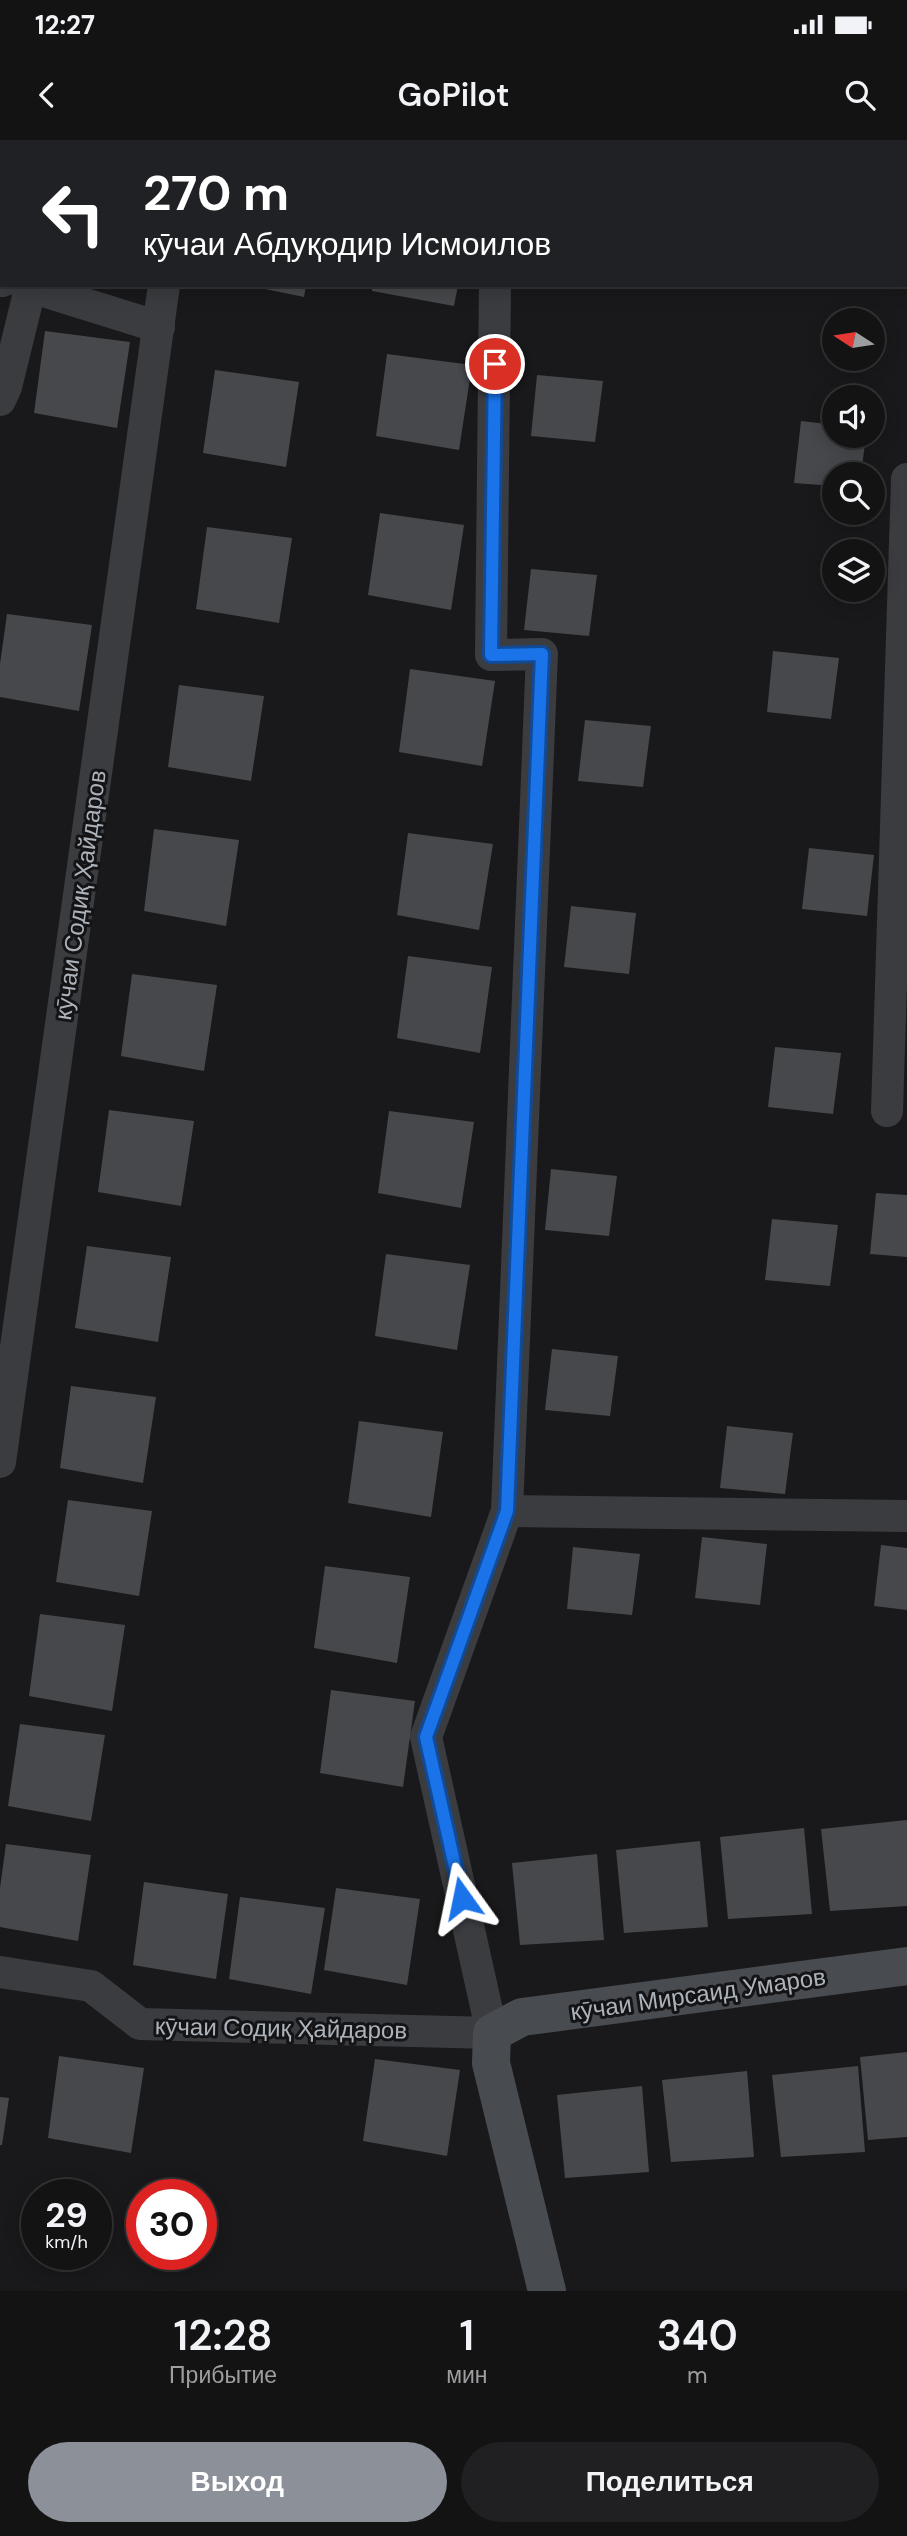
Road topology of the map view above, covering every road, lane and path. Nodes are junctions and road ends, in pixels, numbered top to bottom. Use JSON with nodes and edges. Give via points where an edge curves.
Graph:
{"nodes":[{"id":1,"x":18,"y":287,"type":"edge"},
{"id":2,"x":28,"y":287,"type":"edge"},
{"id":3,"x":164,"y":287,"type":"edge"},
{"id":4,"x":495,"y":287,"type":"edge"},
{"id":5,"x":159,"y":327,"type":"junction"},
{"id":6,"x":0,"y":400,"type":"edge"},
{"id":7,"x":907,"y":479,"type":"edge"},
{"id":8,"x":887,"y":1111,"type":"dead end"},
{"id":9,"x":0,"y":1462,"type":"edge"},
{"id":10,"x":507,"y":1511,"type":"junction"},
{"id":11,"x":907,"y":1516,"type":"edge"},
{"id":12,"x":907,"y":1966,"type":"edge"},
{"id":13,"x":0,"y":1972,"type":"edge"},
{"id":14,"x":492,"y":2033,"type":"junction"},
{"id":15,"x":547,"y":2291,"type":"edge"}],
"edges":[{"from":1,"to":6,"type":"street","via":[[6,387]]},
{"from":2,"to":5,"type":"street"},
{"from":3,"to":5,"type":"street","name":"кӯчаи Содиқ Ҳайдаров"},
{"from":4,"to":10,"type":"street","via":[[491,655],[542,654]]},
{"from":5,"to":9,"type":"street","name":"кӯчаи Содиқ Ҳайдаров"},
{"from":7,"to":8,"type":"street"},
{"from":10,"to":11,"type":"street"},
{"from":10,"to":14,"type":"street","via":[[426,1737]]},
{"from":12,"to":14,"type":"street","name":"кӯчаи Мирсаид Умаров","via":[[522,2017]]},
{"from":13,"to":14,"type":"street","name":"кӯчаи Содиқ Ҳайдаров","via":[[91,1986],[139,2024]]},
{"from":14,"to":15,"type":"street","via":[[491,2063]]}]}
